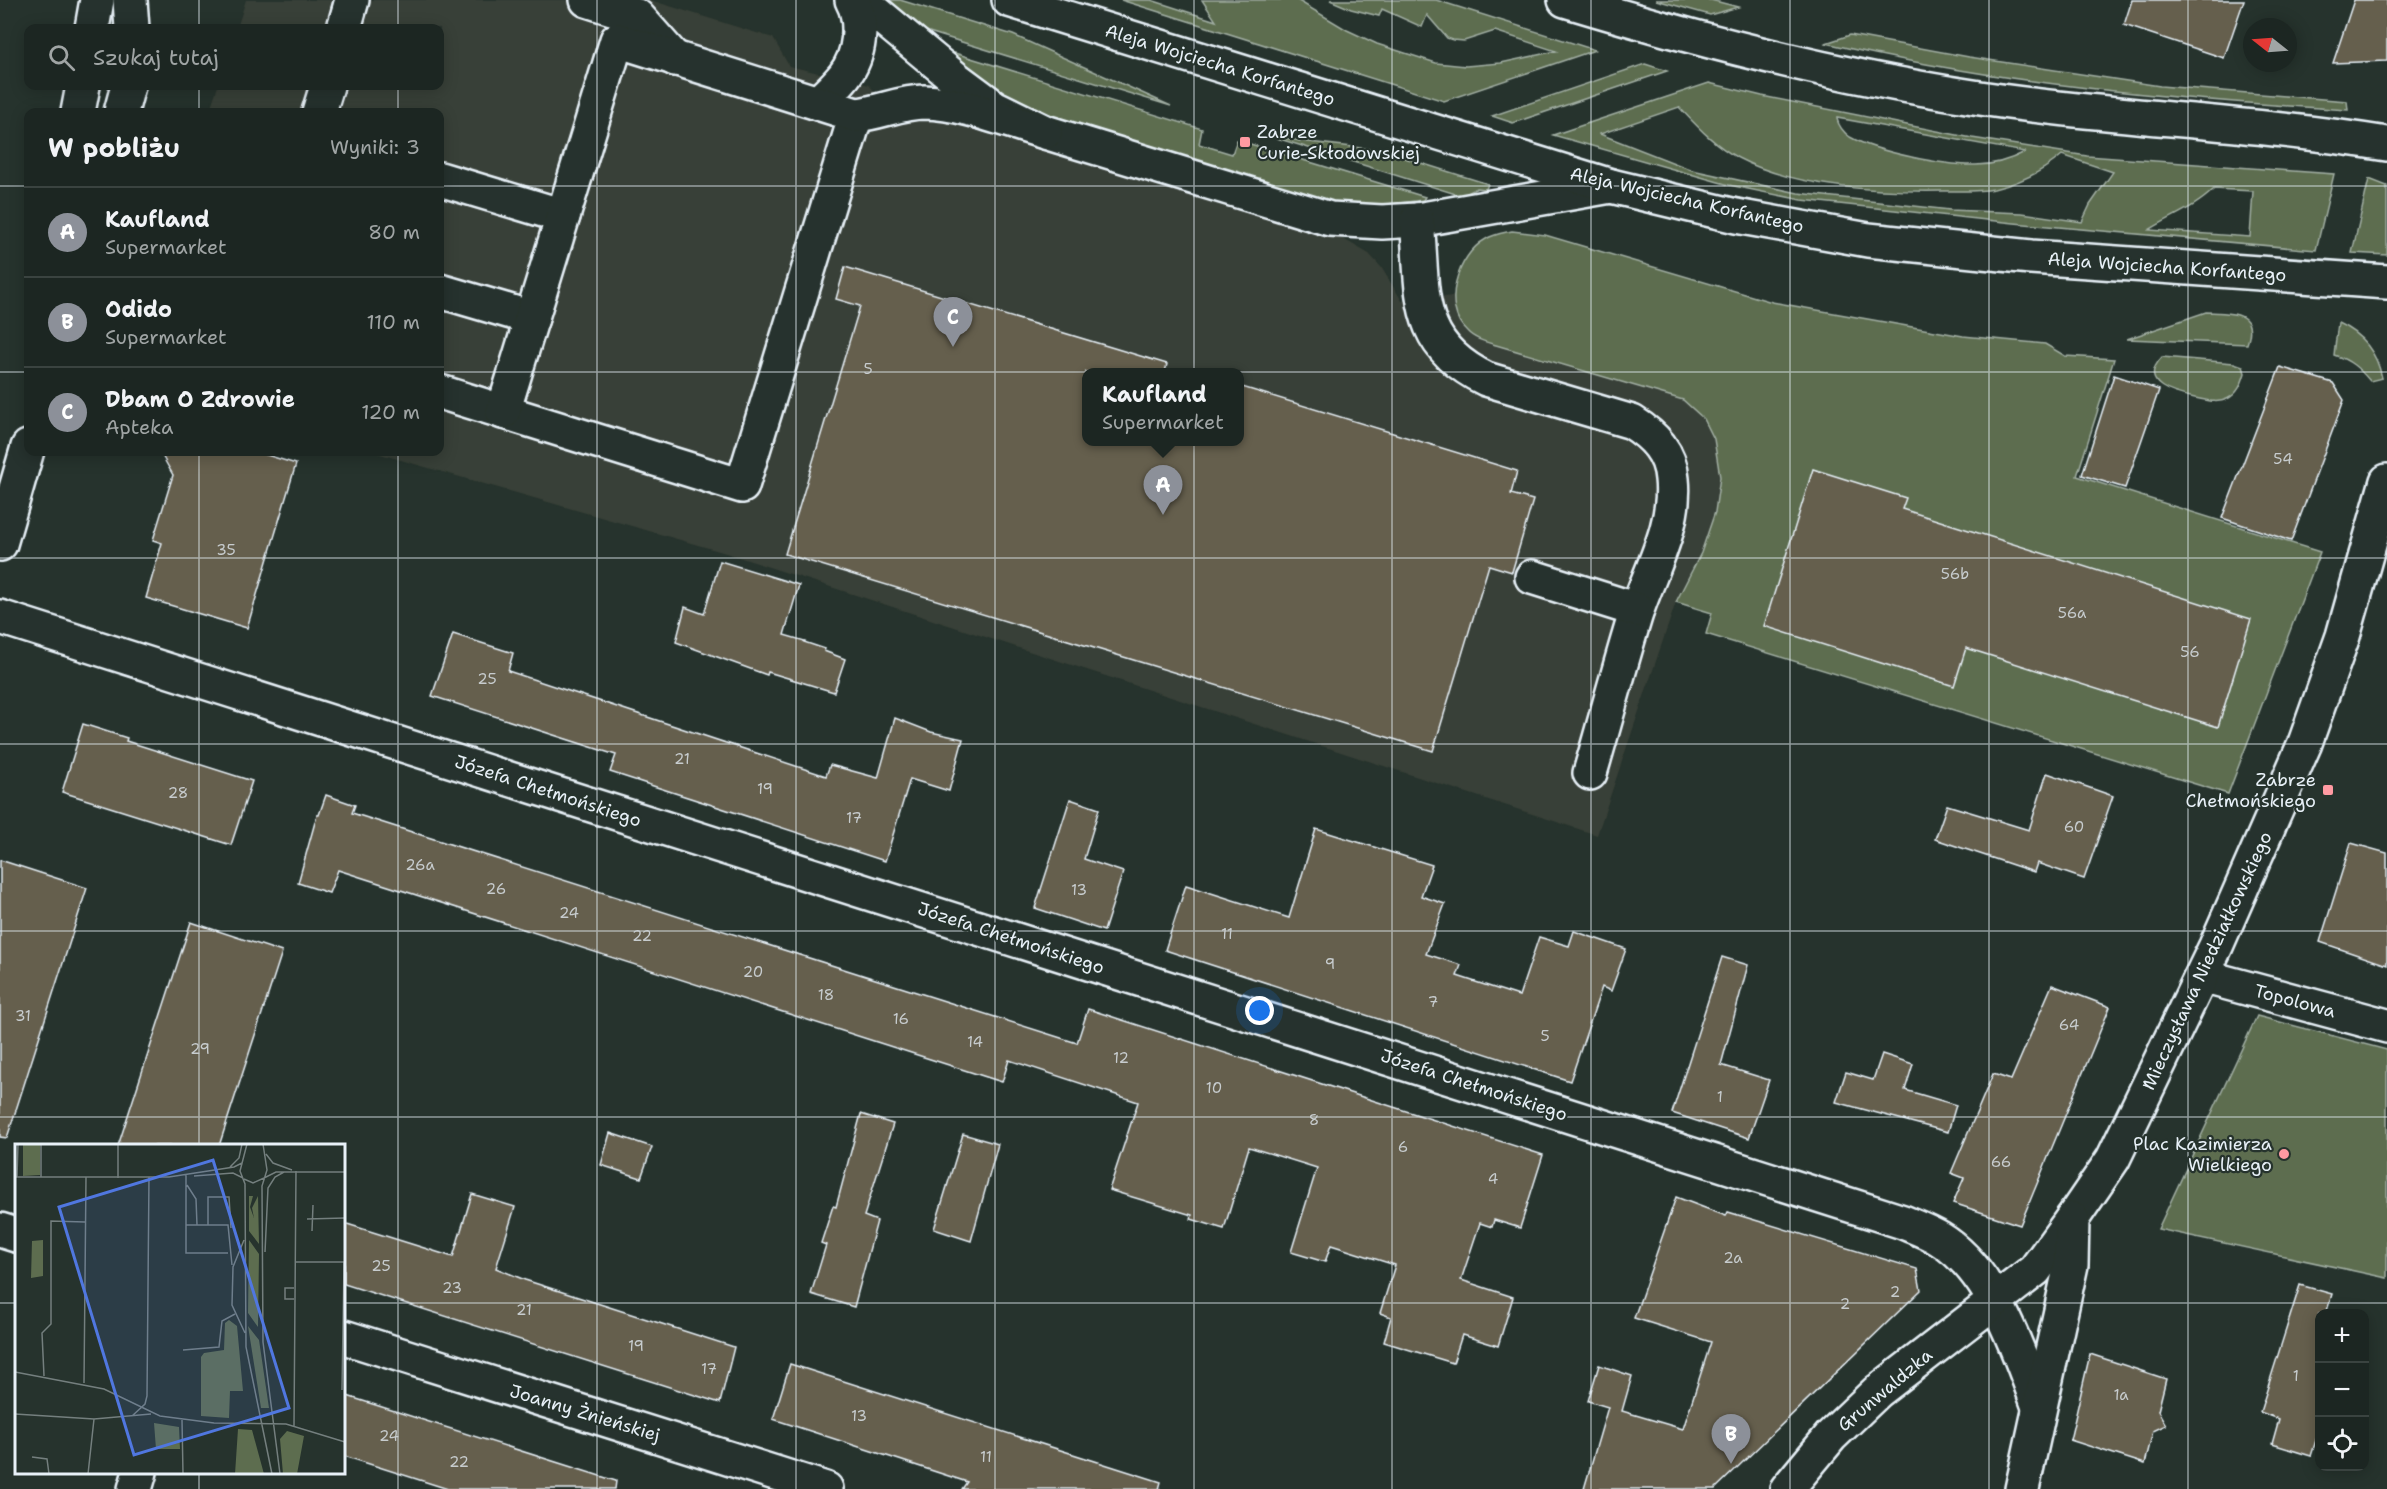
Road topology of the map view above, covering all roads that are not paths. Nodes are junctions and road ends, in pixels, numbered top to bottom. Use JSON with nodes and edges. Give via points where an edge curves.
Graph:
{"nodes":[{"id":1,"x":97,"y":0,"type":"edge"},
{"id":2,"x":130,"y":0,"type":"edge"},
{"id":3,"x":352,"y":0,"type":"edge"},
{"id":4,"x":587,"y":0,"type":"edge"},
{"id":5,"x":852,"y":0,"type":"edge"},
{"id":6,"x":861,"y":0,"type":"edge"},
{"id":7,"x":1009,"y":0,"type":"edge"},
{"id":8,"x":1565,"y":0,"type":"edge"},
{"id":9,"x":94,"y":24,"type":"edge"},
{"id":10,"x":132,"y":24,"type":"edge"},
{"id":11,"x":345,"y":24,"type":"edge"},
{"id":12,"x":675,"y":58,"type":"junction"},
{"id":13,"x":82,"y":90,"type":"edge"},
{"id":14,"x":127,"y":90,"type":"edge"},
{"id":15,"x":326,"y":90,"type":"edge"},
{"id":16,"x":818,"y":103,"type":"junction"},
{"id":17,"x":79,"y":108,"type":"edge"},
{"id":18,"x":122,"y":108,"type":"edge"},
{"id":19,"x":320,"y":108,"type":"edge"},
{"id":20,"x":856,"y":115,"type":"junction"},
{"id":21,"x":1045,"y":132,"type":"junction"},
{"id":22,"x":2387,"y":144,"type":"edge"},
{"id":23,"x":444,"y":180,"type":"edge"},
{"id":24,"x":1611,"y":186,"type":"junction"},
{"id":25,"x":563,"y":216,"type":"junction"},
{"id":26,"x":1417,"y":220,"type":"junction"},
{"id":27,"x":2387,"y":282,"type":"edge"},
{"id":28,"x":444,"y":292,"type":"edge"},
{"id":29,"x":532,"y":318,"type":"junction"},
{"id":30,"x":444,"y":393,"type":"edge"},
{"id":31,"x":503,"y":412,"type":"junction"},
{"id":32,"x":25,"y":456,"type":"edge"},
{"id":33,"x":2387,"y":481,"type":"edge"},
{"id":34,"x":0,"y":544,"type":"edge"},
{"id":35,"x":1533,"y":577,"type":"dead end"},
{"id":36,"x":1637,"y":610,"type":"junction"},
{"id":37,"x":0,"y":617,"type":"edge"},
{"id":38,"x":1590,"y":772,"type":"dead end"},
{"id":39,"x":2202,"y":976,"type":"junction"},
{"id":40,"x":2387,"y":1026,"type":"edge"},
{"id":41,"x":2072,"y":1219,"type":"junction"},
{"id":42,"x":0,"y":1230,"type":"edge"},
{"id":43,"x":15,"y":1235,"type":"edge"},
{"id":44,"x":1995,"y":1302,"type":"junction"},
{"id":45,"x":345,"y":1337,"type":"edge"},
{"id":46,"x":2039,"y":1407,"type":"junction"},
{"id":47,"x":140,"y":1474,"type":"edge"},
{"id":48,"x":135,"y":1489,"type":"edge"},
{"id":49,"x":826,"y":1489,"type":"edge"},
{"id":50,"x":1787,"y":1489,"type":"edge"},
{"id":51,"x":2022,"y":1489,"type":"edge"}],
"edges":[{"from":1,"to":9,"type":"street"},
{"from":2,"to":10,"type":"street"},
{"from":3,"to":11,"type":"street"},
{"from":4,"to":12,"type":"street","via":[[637,16]]},
{"from":5,"to":16,"type":"street","via":[[860,29],[855,51],[846,74]]},
{"from":6,"to":21,"type":"street","via":[[994,107]]},
{"from":7,"to":24,"type":"street","name":"Aleja Wojciecha Korfantego"},
{"from":8,"to":22,"type":"street","via":[[1844,74],[1967,96]]},
{"from":12,"to":16,"type":"street"},
{"from":12,"to":25,"type":"street","via":[[617,40]]},
{"from":13,"to":17,"type":"street"},
{"from":14,"to":18,"type":"street"},
{"from":15,"to":19,"type":"street"},
{"from":16,"to":20,"type":"street"},
{"from":20,"to":21,"type":"street","via":[[923,102],[951,105]]},
{"from":20,"to":31,"type":"street","via":[[742,486]]},
{"from":21,"to":26,"type":"street","via":[[1330,219]]},
{"from":23,"to":25,"type":"street"},
{"from":24,"to":26,"type":"street"},
{"from":24,"to":27,"type":"street","name":"Aleja Wojciecha Korfantego","via":[[1736,216],[1868,240],[2031,257]]},
{"from":25,"to":29,"type":"street"},
{"from":26,"to":36,"type":"street","via":[[1426,315],[1434,334],[1452,357],[1486,379],[1632,422],[1649,433],[1665,452],[1672,479],[1671,509]]},
{"from":28,"to":29,"type":"street"},
{"from":29,"to":31,"type":"street"},
{"from":30,"to":31,"type":"street"},
{"from":32,"to":34,"type":"street"},
{"from":33,"to":39,"type":"street","name":"Mieczysława Niedziałkowskiego","via":[[2321,703]]},
{"from":35,"to":36,"type":"street"},
{"from":36,"to":38,"type":"street"},
{"from":37,"to":44,"type":"street","name":"Józefa Chełmońskiego","via":[[1903,1222],[1941,1240],[1967,1262]]},
{"from":39,"to":40,"type":"street","name":"Topolowa"},
{"from":39,"to":41,"type":"street","name":"Mieczysława Niedziałkowskiego","via":[[2113,1159]]},
{"from":41,"to":44,"type":"street","name":"Mieczysława Niedziałkowskiego","via":[[2035,1270]]},
{"from":41,"to":46,"type":"street","via":[[2071,1265]]},
{"from":42,"to":43,"type":"street"},
{"from":44,"to":46,"type":"street","name":"Józefa Chełmońskiego"},
{"from":44,"to":50,"type":"street","name":"Grunwaldzka","via":[[1877,1392],[1831,1436]]},
{"from":45,"to":49,"type":"street","name":"Joanny Żnieńskiej"},
{"from":46,"to":51,"type":"street"},
{"from":47,"to":48,"type":"street"}]}
